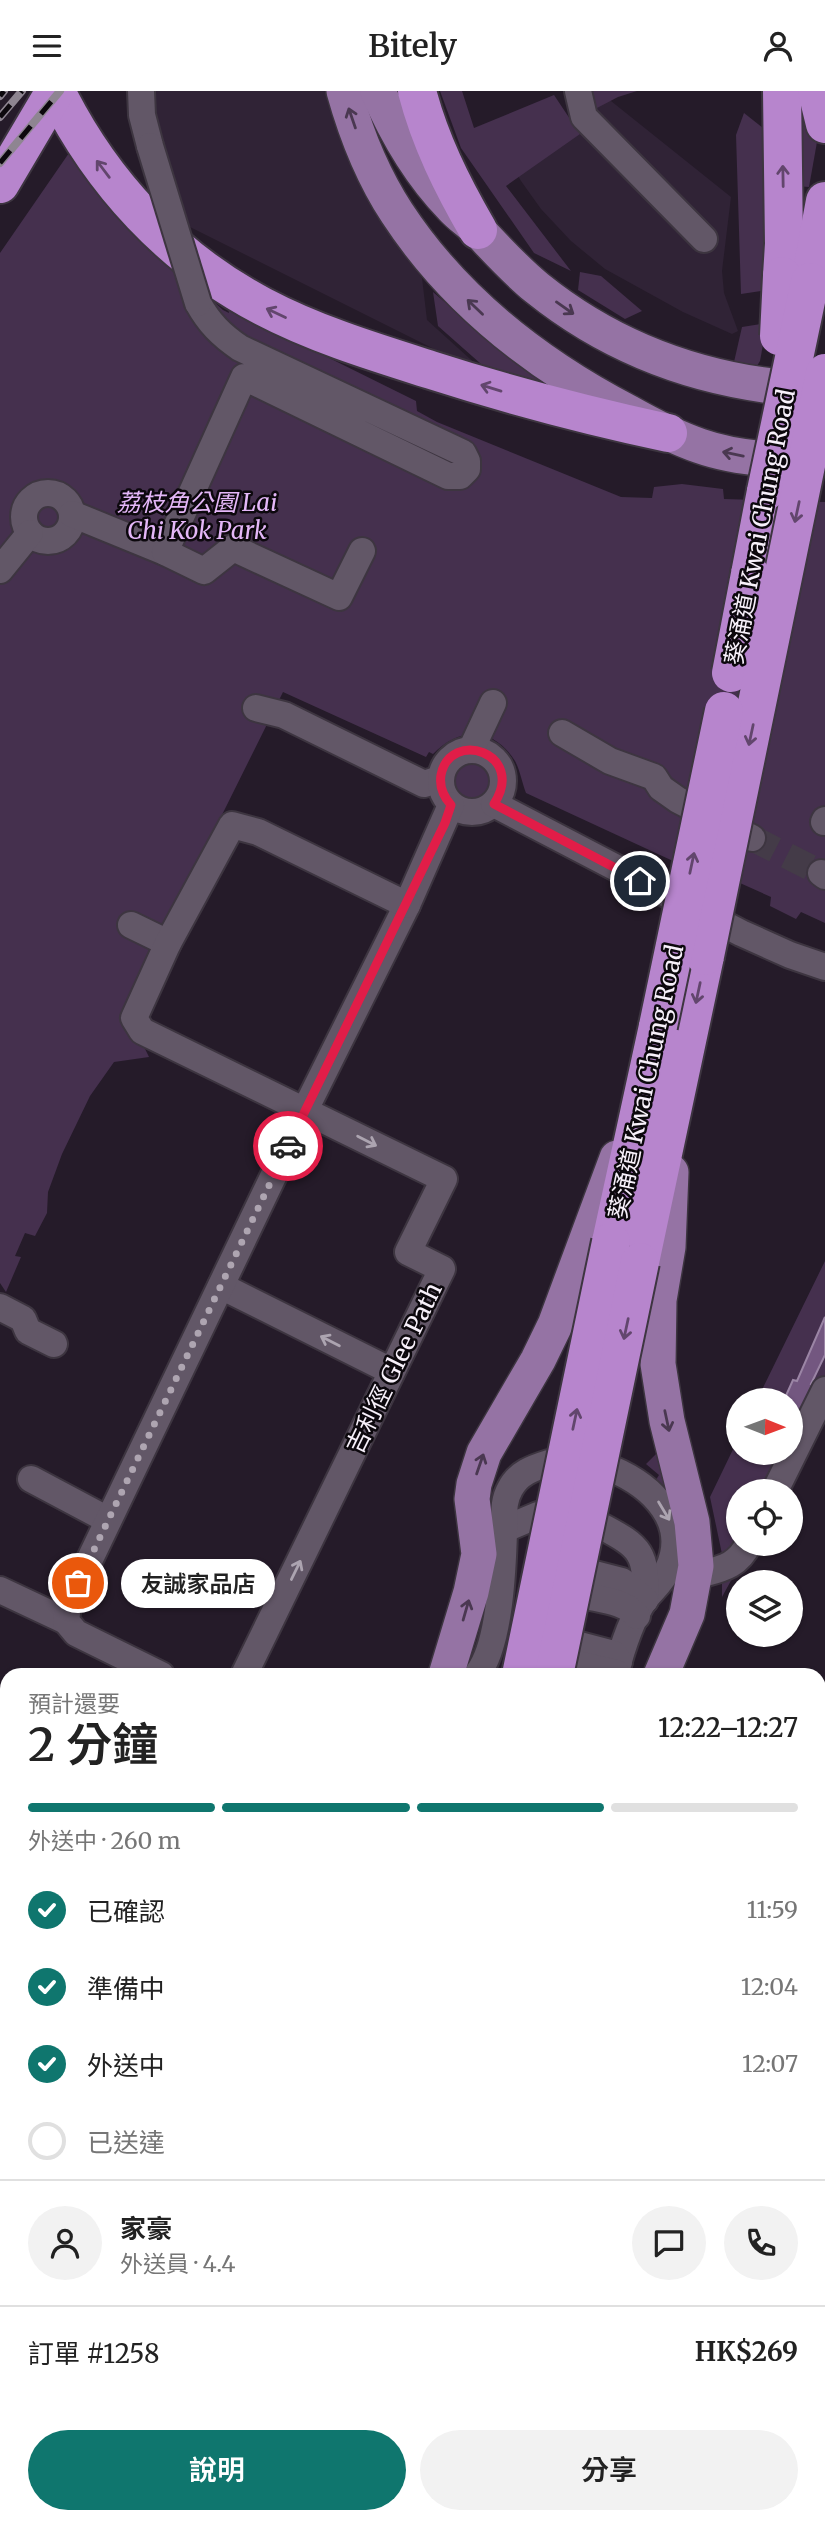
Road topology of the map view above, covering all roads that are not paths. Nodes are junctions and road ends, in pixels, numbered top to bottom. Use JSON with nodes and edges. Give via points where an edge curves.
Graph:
{"nodes":[{"id":1,"x":43,"y":91,"type":"edge"},
{"id":2,"x":55,"y":91,"type":"edge"},
{"id":3,"x":141,"y":91,"type":"edge"},
{"id":4,"x":344,"y":91,"type":"edge"},
{"id":5,"x":377,"y":91,"type":"edge"},
{"id":6,"x":417,"y":91,"type":"edge"},
{"id":7,"x":578,"y":91,"type":"edge"},
{"id":8,"x":782,"y":91,"type":"edge"},
{"id":9,"x":817,"y":91,"type":"edge"},
{"id":10,"x":825,"y":124,"type":"edge"},
{"id":11,"x":0,"y":140,"type":"edge"},
{"id":12,"x":0,"y":184,"type":"edge"},
{"id":13,"x":825,"y":201,"type":"edge"},
{"id":14,"x":478,"y":230,"type":"junction"},
{"id":15,"x":704,"y":239,"type":"dead end"},
{"id":16,"x":825,"y":373,"type":"edge"},
{"id":17,"x":825,"y":390,"type":"edge"},
{"id":18,"x":777,"y":432,"type":"junction"},
{"id":19,"x":668,"y":433,"type":"junction"},
{"id":20,"x":825,"y":462,"type":"edge"},
{"id":21,"x":72,"y":514,"type":"junction"},
{"id":22,"x":16,"y":539,"type":"edge"},
{"id":23,"x":362,"y":551,"type":"dead end"},
{"id":24,"x":165,"y":552,"type":"junction"},
{"id":25,"x":0,"y":570,"type":"edge"},
{"id":26,"x":493,"y":703,"type":"dead end"},
{"id":27,"x":256,"y":708,"type":"dead end"},
{"id":28,"x":562,"y":733,"type":"dead end"},
{"id":29,"x":471,"y":750,"type":"junction"},
{"id":30,"x":440,"y":779,"type":"junction"},
{"id":31,"x":494,"y":804,"type":"junction"},
{"id":32,"x":451,"y":805,"type":"junction"},
{"id":33,"x":752,"y":838,"type":"tunnel mouth"},
{"id":34,"x":407,"y":905,"type":"junction"},
{"id":35,"x":131,"y":925,"type":"dead end"},
{"id":36,"x":167,"y":943,"type":"junction"},
{"id":37,"x":789,"y":955,"type":"junction"},
{"id":38,"x":825,"y":967,"type":"edge"},
{"id":39,"x":825,"y":982,"type":"edge"},
{"id":40,"x":659,"y":1097,"type":"junction"},
{"id":41,"x":306,"y":1110,"type":"junction"},
{"id":42,"x":220,"y":1286,"type":"junction"},
{"id":43,"x":0,"y":1307,"type":"edge"},
{"id":44,"x":54,"y":1344,"type":"dead end"},
{"id":45,"x":391,"y":1371,"type":"junction"},
{"id":46,"x":825,"y":1390,"type":"edge"},
{"id":47,"x":549,"y":1463,"type":"dead end"},
{"id":48,"x":612,"y":1469,"type":"dead end"},
{"id":49,"x":31,"y":1479,"type":"dead end"},
{"id":50,"x":781,"y":1479,"type":"edge"},
{"id":51,"x":108,"y":1520,"type":"junction"},
{"id":52,"x":599,"y":1535,"type":"dead end"},
{"id":53,"x":742,"y":1556,"type":"edge"},
{"id":54,"x":695,"y":1576,"type":"junction"},
{"id":55,"x":589,"y":1585,"type":"dead end"},
{"id":56,"x":0,"y":1590,"type":"edge"},
{"id":57,"x":643,"y":1598,"type":"junction"},
{"id":58,"x":66,"y":1621,"type":"junction"},
{"id":59,"x":492,"y":1659,"type":"edge"},
{"id":60,"x":568,"y":1660,"type":"edge"},
{"id":61,"x":147,"y":1668,"type":"edge"},
{"id":62,"x":247,"y":1668,"type":"edge"},
{"id":63,"x":607,"y":1668,"type":"edge"},
{"id":64,"x":618,"y":1668,"type":"edge"},
{"id":65,"x":664,"y":1668,"type":"edge"}],
"edges":[{"from":1,"to":11,"type":"highway"},
{"from":2,"to":12,"type":"highway"},
{"from":19,"to":2,"type":"highway","one_way":true,"via":[[556,407],[410,363],[257,303],[193,262],[132,206],[84,143]]},
{"from":3,"to":24,"type":"street","bridge":true,"via":[[150,146],[198,303],[219,333],[240,348],[463,453],[467,461],[460,476],[448,477],[244,377]]},
{"from":19,"to":4,"type":"main road","one_way":true,"via":[[598,397],[527,350],[455,287],[425,253],[379,182]]},
{"from":5,"to":14,"type":"main road","via":[[395,129],[430,181]]},
{"from":6,"to":14,"type":"highway","via":[[445,170]]},
{"from":7,"to":15,"type":"street","via":[[584,117]]},
{"from":18,"to":8,"type":"highway","one_way":true,"bridge":true,"via":[[784,244]]},
{"from":9,"to":10,"type":"highway"},
{"from":13,"to":18,"type":"highway","name":"葵涌道 Kwai Chung Road","bridge":true},
{"from":14,"to":17,"type":"main road","one_way":true,"via":[[535,287],[590,326],[633,348],[733,381]]},
{"from":16,"to":40,"type":"highway","name":"葵涌道 Kwai Chung Road","one_way":true,"bridge":true},
{"from":40,"to":18,"type":"highway","name":"葵涌道 Kwai Chung Road","one_way":true,"bridge":true},
{"from":20,"to":19,"type":"main road","one_way":true,"via":[[745,456],[702,447]]},
{"from":21,"to":22,"type":"street","via":[[69,529],[56,540]]},
{"from":21,"to":22,"type":"street","via":[[61,497],[41,494],[25,510],[25,522]]},
{"from":21,"to":24,"type":"street"},
{"from":22,"to":25,"type":"street"},
{"from":23,"to":24,"type":"street","via":[[340,597],[233,548],[204,571]]},
{"from":26,"to":29,"type":"street"},
{"from":27,"to":30,"type":"street","via":[[284,715],[424,784]]},
{"from":28,"to":33,"type":"street","via":[[610,761],[654,777],[678,800]]},
{"from":29,"to":30,"type":"street","via":[[447,762]]},
{"from":29,"to":31,"type":"street","via":[[489,755],[500,769],[503,787]]},
{"from":30,"to":32,"type":"street"},
{"from":31,"to":32,"type":"street","via":[[477,812]]},
{"from":31,"to":37,"type":"street"},
{"from":32,"to":34,"type":"street"},
{"from":34,"to":36,"type":"street","via":[[258,832],[232,825]]},
{"from":34,"to":41,"type":"street"},
{"from":35,"to":36,"type":"street"},
{"from":36,"to":41,"type":"street","via":[[134,1018],[142,1031]]},
{"from":37,"to":38,"type":"street"},
{"from":37,"to":39,"type":"street","via":[[811,976]]},
{"from":40,"to":54,"type":"main road","one_way":true,"via":[[668,1247],[659,1300],[658,1344],[663,1402],[695,1538]]},
{"from":59,"to":40,"type":"highway","name":"葵涌道 Kwai Chung Road","one_way":true,"bridge":true},
{"from":59,"to":40,"type":"main road","one_way":true,"via":[[471,1592],[478,1554],[472,1499],[478,1467],[538,1360]]},
{"from":40,"to":60,"type":"highway","name":"葵涌道 Kwai Chung Road","one_way":true,"bridge":true},
{"from":41,"to":42,"type":"street"},
{"from":41,"to":45,"type":"street","name":"吉利徑 Glee Path","one_way":true,"via":[[444,1179],[408,1252],[442,1269]]},
{"from":45,"to":42,"type":"street","one_way":true},
{"from":42,"to":51,"type":"street"},
{"from":43,"to":44,"type":"street"},
{"from":62,"to":45,"type":"street","name":"吉利徑 Glee Path","one_way":true},
{"from":46,"to":50,"type":"street"},
{"from":47,"to":59,"type":"street","via":[[532,1468],[510,1487],[503,1512],[517,1553]]},
{"from":48,"to":57,"type":"street","one_way":true,"via":[[648,1489],[673,1526],[672,1560],[663,1579]]},
{"from":49,"to":51,"type":"street"},
{"from":51,"to":58,"type":"street","via":[[68,1605]]},
{"from":52,"to":57,"type":"street","via":[[630,1543],[645,1565]]},
{"from":53,"to":54,"type":"street","via":[[721,1569]]},
{"from":54,"to":65,"type":"main road","via":[[687,1614]]},
{"from":55,"to":57,"type":"street","via":[[622,1581]]},
{"from":56,"to":58,"type":"street"},
{"from":57,"to":64,"type":"street"},
{"from":58,"to":61,"type":"street","via":[[76,1633]]},
{"from":60,"to":63,"type":"street"}]}
